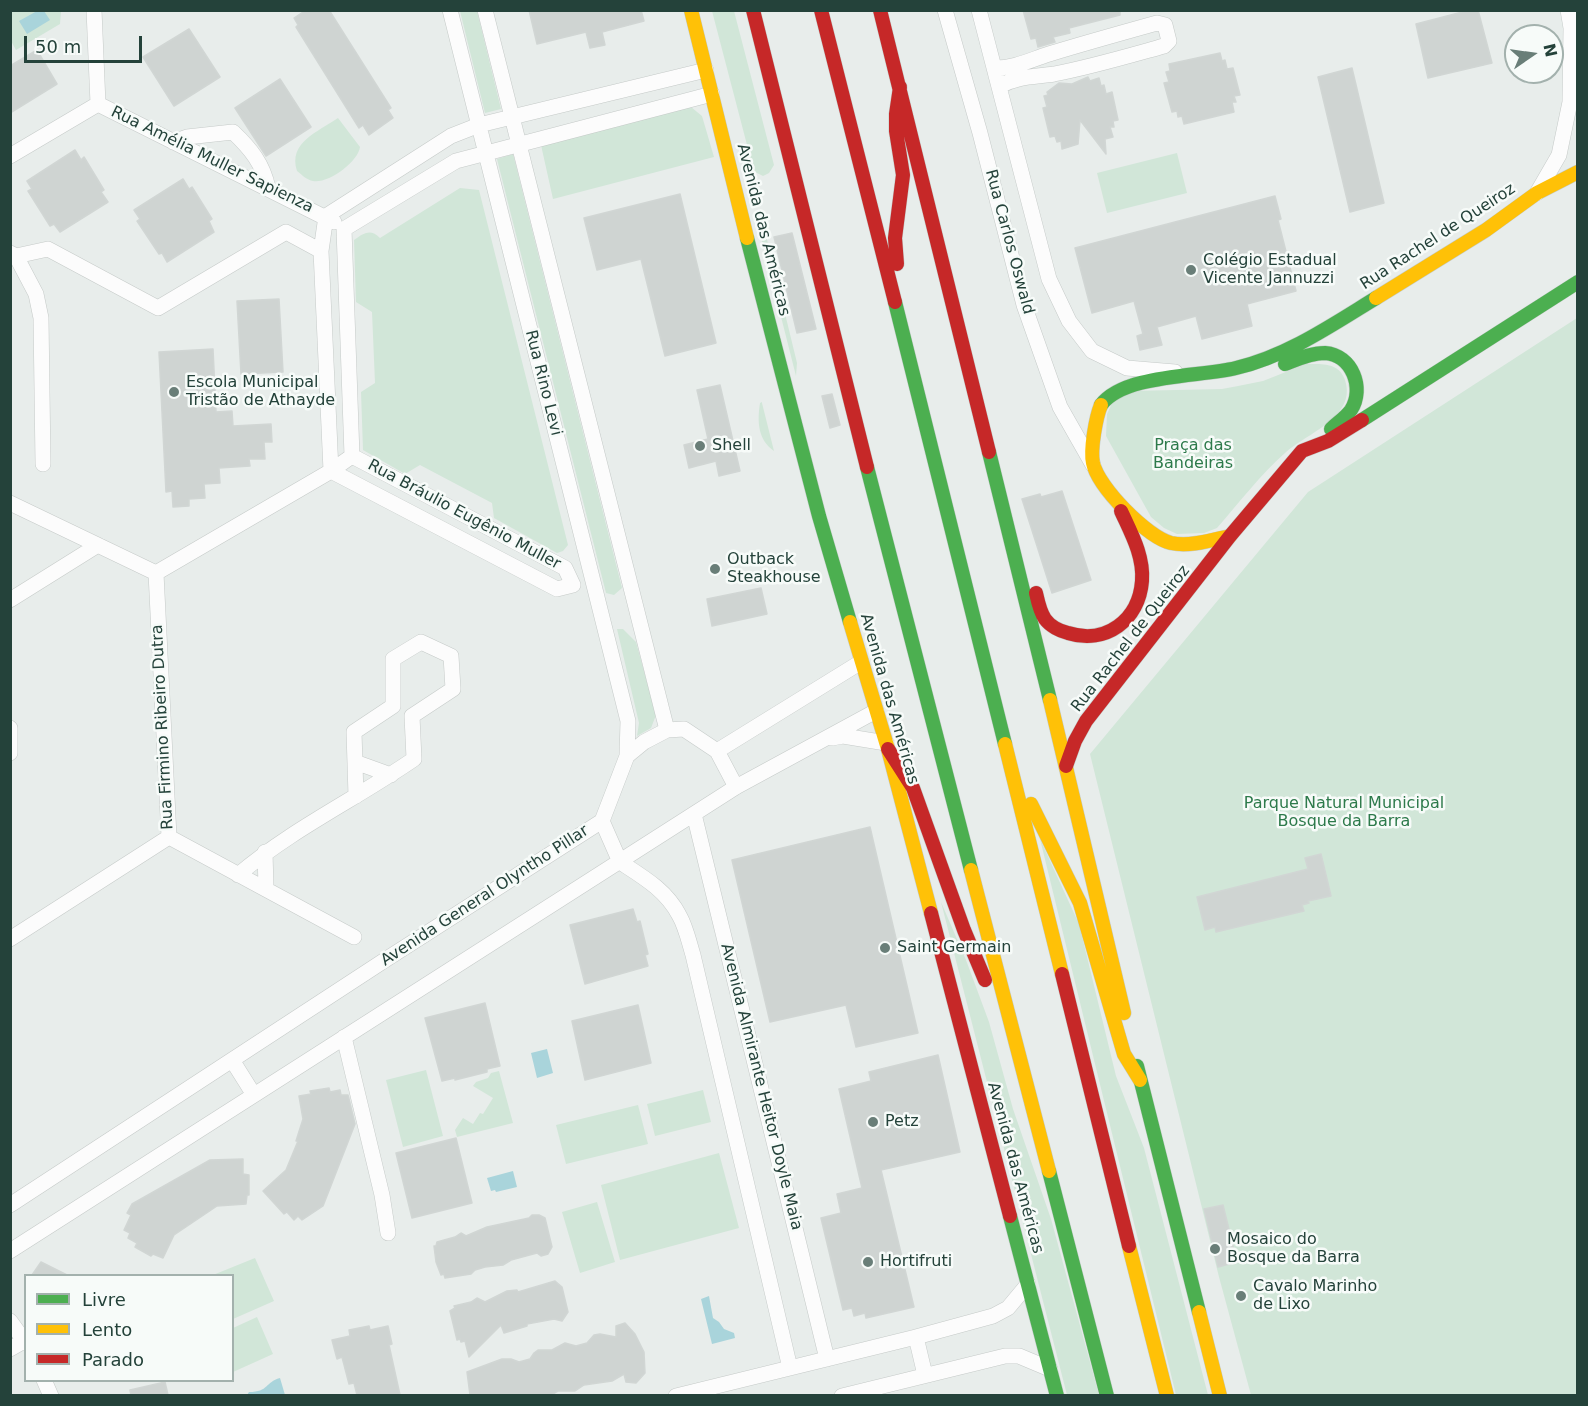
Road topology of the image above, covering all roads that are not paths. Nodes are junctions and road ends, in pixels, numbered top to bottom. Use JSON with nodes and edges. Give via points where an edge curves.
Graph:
{"nodes":[{"id":1,"x":94,"y":10,"type":"edge"},
{"id":2,"x":450,"y":10,"type":"edge"},
{"id":3,"x":485,"y":10,"type":"edge"},
{"id":4,"x":692,"y":10,"type":"edge"},
{"id":5,"x":753,"y":10,"type":"edge"},
{"id":6,"x":820,"y":10,"type":"edge"},
{"id":7,"x":880,"y":10,"type":"edge"},
{"id":8,"x":945,"y":10,"type":"edge"},
{"id":9,"x":979,"y":10,"type":"edge"},
{"id":10,"x":1568,"y":10,"type":"edge"},
{"id":11,"x":995,"y":68,"type":"junction"},
{"id":12,"x":706,"y":70,"type":"junction"},
{"id":13,"x":1000,"y":86,"type":"junction"},
{"id":14,"x":900,"y":87,"type":"junction"},
{"id":15,"x":712,"y":94,"type":"junction"},
{"id":16,"x":98,"y":104,"type":"junction"},
{"id":17,"x":1574,"y":104,"type":"edge"},
{"id":18,"x":512,"y":118,"type":"junction"},
{"id":19,"x":479,"y":125,"type":"junction"},
{"id":20,"x":173,"y":142,"type":"junction"},
{"id":21,"x":519,"y":144,"type":"junction"},
{"id":22,"x":485,"y":153,"type":"junction"},
{"id":23,"x":10,"y":156,"type":"edge"},
{"id":24,"x":1578,"y":172,"type":"edge"},
{"id":25,"x":268,"y":188,"type":"junction"},
{"id":26,"x":1537,"y":193,"type":"junction"},
{"id":27,"x":326,"y":216,"type":"junction"},
{"id":28,"x":344,"y":229,"type":"junction"},
{"id":29,"x":321,"y":252,"type":"junction"},
{"id":30,"x":13,"y":254,"type":"edge"},
{"id":31,"x":1578,"y":282,"type":"edge"},
{"id":32,"x":902,"y":328,"type":"junction"},
{"id":33,"x":1263,"y":361,"type":"junction"},
{"id":34,"x":1199,"y":375,"type":"junction"},
{"id":35,"x":1328,"y":441,"type":"junction"},
{"id":36,"x":352,"y":456,"type":"junction"},
{"id":37,"x":43,"y":464,"type":"dead end"},
{"id":38,"x":1093,"y":465,"type":"junction"},
{"id":39,"x":331,"y":471,"type":"junction"},
{"id":40,"x":1117,"y":502,"type":"junction"},
{"id":41,"x":10,"y":503,"type":"edge"},
{"id":42,"x":1230,"y":536,"type":"junction"},
{"id":43,"x":98,"y":545,"type":"junction"},
{"id":44,"x":1016,"y":565,"type":"junction"},
{"id":45,"x":156,"y":573,"type":"junction"},
{"id":46,"x":10,"y":600,"type":"edge"},
{"id":47,"x":861,"y":662,"type":"junction"},
{"id":48,"x":876,"y":711,"type":"junction"},
{"id":49,"x":999,"y":727,"type":"junction"},
{"id":50,"x":10,"y":728,"type":"edge"},
{"id":51,"x":667,"y":730,"type":"junction"},
{"id":52,"x":823,"y":740,"type":"junction"},
{"id":53,"x":887,"y":746,"type":"junction"},
{"id":54,"x":717,"y":751,"type":"junction"},
{"id":55,"x":10,"y":753,"type":"edge"},
{"id":56,"x":627,"y":756,"type":"junction"},
{"id":57,"x":355,"y":762,"type":"junction"},
{"id":58,"x":1066,"y":766,"type":"junction"},
{"id":59,"x":391,"y":775,"type":"junction"},
{"id":60,"x":736,"y":787,"type":"junction"},
{"id":61,"x":356,"y":796,"type":"junction"},
{"id":62,"x":694,"y":814,"type":"junction"},
{"id":63,"x":602,"y":821,"type":"junction"},
{"id":64,"x":169,"y":837,"type":"junction"},
{"id":65,"x":265,"y":852,"type":"junction"},
{"id":66,"x":620,"y":862,"type":"junction"},
{"id":67,"x":238,"y":875,"type":"junction"},
{"id":68,"x":266,"y":888,"type":"junction"},
{"id":69,"x":354,"y":937,"type":"dead end"},
{"id":70,"x":10,"y":939,"type":"edge"},
{"id":71,"x":344,"y":1037,"type":"junction"},
{"id":72,"x":232,"y":1060,"type":"junction"},
{"id":73,"x":1140,"y":1080,"type":"junction"},
{"id":74,"x":254,"y":1095,"type":"junction"},
{"id":75,"x":1042,"y":1147,"type":"junction"},
{"id":76,"x":10,"y":1205,"type":"edge"},
{"id":77,"x":388,"y":1233,"type":"dead end"},
{"id":78,"x":10,"y":1251,"type":"edge"},
{"id":79,"x":1028,"y":1284,"type":"junction"},
{"id":80,"x":10,"y":1321,"type":"edge"},
{"id":81,"x":916,"y":1337,"type":"junction"},
{"id":82,"x":24,"y":1341,"type":"edge"},
{"id":83,"x":24,"y":1342,"type":"edge"},
{"id":84,"x":10,"y":1349,"type":"edge"},
{"id":85,"x":827,"y":1359,"type":"junction"},
{"id":86,"x":790,"y":1368,"type":"junction"},
{"id":87,"x":1050,"y":1369,"type":"junction"},
{"id":88,"x":925,"y":1375,"type":"junction"},
{"id":89,"x":676,"y":1395,"type":"edge"},
{"id":90,"x":842,"y":1395,"type":"edge"},
{"id":91,"x":1057,"y":1395,"type":"edge"},
{"id":92,"x":1107,"y":1395,"type":"edge"},
{"id":93,"x":1167,"y":1395,"type":"edge"},
{"id":94,"x":1221,"y":1395,"type":"edge"}],
"edges":[{"from":1,"to":16,"type":"street"},
{"from":2,"to":19,"type":"street","name":"Rua Rino Levi"},
{"from":3,"to":18,"type":"street"},
{"from":4,"to":12,"type":"main road","name":"Avenida das Américas"},
{"from":5,"to":75,"type":"main road","name":"Avenida das Américas"},
{"from":6,"to":32,"type":"main road"},
{"from":7,"to":14,"type":"main road"},
{"from":8,"to":38,"type":"street","name":"Rua Carlos Oswald","via":[[1024,304],[1060,407]]},
{"from":9,"to":11,"type":"street","name":"Rua Carlos Oswald"},
{"from":10,"to":17,"type":"street"},
{"from":11,"to":13,"type":"street","name":"Rua Carlos Oswald"},
{"from":11,"to":13,"type":"street","via":[[1026,63],[1157,23],[1165,25],[1169,41],[1164,46],[1053,74],[1029,75]]},
{"from":12,"to":15,"type":"main road","name":"Avenida das Américas"},
{"from":12,"to":18,"type":"street"},
{"from":13,"to":34,"type":"street","name":"Rua Carlos Oswald","via":[[1049,279],[1069,321],[1092,351],[1127,368]]},
{"from":14,"to":32,"type":"main road","via":[[896,123],[903,175],[895,250]]},
{"from":14,"to":44,"type":"main road"},
{"from":15,"to":21,"type":"street"},
{"from":15,"to":47,"type":"main road","name":"Avenida das Américas","via":[[819,516]]},
{"from":16,"to":20,"type":"street","name":"Rua Amélia Muller Sapienza"},
{"from":16,"to":23,"type":"street"},
{"from":17,"to":26,"type":"street","via":[[1559,155]]},
{"from":18,"to":19,"type":"street"},
{"from":18,"to":21,"type":"street"},
{"from":19,"to":22,"type":"street","name":"Rua Rino Levi"},
{"from":19,"to":27,"type":"street","via":[[452,136]]},
{"from":20,"to":25,"type":"street","name":"Rua Amélia Muller Sapienza"},
{"from":20,"to":25,"type":"street","via":[[233,132],[261,165]]},
{"from":21,"to":22,"type":"street"},
{"from":21,"to":51,"type":"street"},
{"from":22,"to":28,"type":"street","via":[[456,161]]},
{"from":22,"to":56,"type":"street","name":"Rua Rino Levi","via":[[628,721]]},
{"from":24,"to":26,"type":"main road","name":"Rua Rachel de Queiroz"},
{"from":25,"to":27,"type":"street","name":"Rua Amélia Muller Sapienza"},
{"from":26,"to":33,"type":"main road","name":"Rua Rachel de Queiroz","via":[[1486,230],[1319,333]]},
{"from":27,"to":28,"type":"street","name":"Rua Amélia Muller Sapienza"},
{"from":27,"to":29,"type":"street","name":"Rua Amélia Muller Sapienza"},
{"from":28,"to":36,"type":"street"},
{"from":29,"to":30,"type":"street","via":[[286,232],[158,308],[48,249]]},
{"from":29,"to":39,"type":"street","name":"Rua Amélia Muller Sapienza"},
{"from":30,"to":37,"type":"street","via":[[36,294],[41,318]]},
{"from":31,"to":35,"type":"main road","name":"Rua Rachel de Queiroz"},
{"from":32,"to":49,"type":"main road"},
{"from":33,"to":34,"type":"main road","name":"Rua Rachel de Queiroz"},
{"from":33,"to":35,"type":"main road","via":[[1284,364],[1307,354],[1329,353],[1341,357],[1350,367],[1356,378],[1353,408],[1331,428]]},
{"from":34,"to":38,"type":"main road","name":"Rua Rachel de Queiroz","via":[[1120,387],[1110,393],[1098,410]]},
{"from":35,"to":42,"type":"main road","name":"Rua Rachel de Queiroz","via":[[1302,451]]},
{"from":36,"to":39,"type":"street","name":"Rua Bráulio Eugênio Muller"},
{"from":36,"to":39,"type":"street","name":"Rua Bráulio Eugênio Muller","via":[[565,567],[573,585],[557,589]]},
{"from":38,"to":40,"type":"main road","name":"Rua Rachel de Queiroz"},
{"from":39,"to":45,"type":"street","name":"Rua Bráulio Eugênio Muller"},
{"from":40,"to":42,"type":"main road","name":"Rua Rachel de Queiroz","via":[[1155,538],[1195,543]]},
{"from":40,"to":44,"type":"main road","via":[[1141,561],[1142,581],[1135,609],[1107,634],[1084,637],[1058,629],[1045,619],[1034,583]]},
{"from":41,"to":43,"type":"street"},
{"from":42,"to":58,"type":"main road","name":"Rua Rachel de Queiroz","via":[[1086,721]]},
{"from":43,"to":45,"type":"street"},
{"from":43,"to":46,"type":"street"},
{"from":44,"to":58,"type":"main road"},
{"from":45,"to":64,"type":"street","name":"Rua Firmino Ribeiro Dutra"},
{"from":47,"to":48,"type":"main road","name":"Avenida das Américas"},
{"from":47,"to":54,"type":"street"},
{"from":48,"to":52,"type":"street"},
{"from":48,"to":53,"type":"main road","name":"Avenida das Américas"},
{"from":49,"to":73,"type":"main road","via":[[1034,812],[1080,903],[1124,1054]]},
{"from":49,"to":93,"type":"main road"},
{"from":50,"to":55,"type":"street"},
{"from":51,"to":54,"type":"street","via":[[684,729]]},
{"from":51,"to":56,"type":"street"},
{"from":52,"to":53,"type":"street","via":[[843,736]]},
{"from":52,"to":60,"type":"street"},
{"from":53,"to":75,"type":"main road","via":[[913,788],[964,930],[1003,1021],[1033,1136]]},
{"from":53,"to":79,"type":"main road","name":"Avenida das Américas"},
{"from":54,"to":60,"type":"street"},
{"from":56,"to":63,"type":"street","name":"Avenida General Olyntho Pillar"},
{"from":57,"to":59,"type":"street"},
{"from":57,"to":59,"type":"street","via":[[354,732],[393,706],[393,659],[421,642],[451,656],[453,689],[412,716],[414,759]]},
{"from":57,"to":61,"type":"street"},
{"from":58,"to":73,"type":"main road"},
{"from":59,"to":61,"type":"street"},
{"from":60,"to":62,"type":"street"},
{"from":61,"to":65,"type":"street"},
{"from":62,"to":66,"type":"street"},
{"from":62,"to":85,"type":"street","name":"Avenida Almirante Heitor Doyle Maia"},
{"from":63,"to":66,"type":"street"},
{"from":63,"to":72,"type":"street","name":"Avenida General Olyntho Pillar"},
{"from":64,"to":67,"type":"street"},
{"from":64,"to":70,"type":"street","name":"Rua Firmino Ribeiro Dutra"},
{"from":65,"to":67,"type":"street"},
{"from":65,"to":68,"type":"street"},
{"from":66,"to":71,"type":"street"},
{"from":66,"to":86,"type":"street","name":"Avenida Almirante Heitor Doyle Maia","via":[[668,897],[680,916],[693,955]]},
{"from":67,"to":68,"type":"street"},
{"from":68,"to":69,"type":"street"},
{"from":71,"to":74,"type":"street"},
{"from":71,"to":77,"type":"street"},
{"from":72,"to":74,"type":"street"},
{"from":72,"to":76,"type":"street","name":"Avenida General Olyntho Pillar"},
{"from":73,"to":94,"type":"main road"},
{"from":74,"to":78,"type":"street"},
{"from":75,"to":92,"type":"main road","name":"Avenida das Américas"},
{"from":79,"to":81,"type":"street","via":[[1008,1308],[993,1316]]},
{"from":79,"to":87,"type":"main road","name":"Avenida das Américas"},
{"from":80,"to":82,"type":"street"},
{"from":81,"to":85,"type":"street"},
{"from":81,"to":88,"type":"street"},
{"from":83,"to":84,"type":"street"},
{"from":85,"to":86,"type":"street"},
{"from":86,"to":89,"type":"street"},
{"from":87,"to":88,"type":"street","via":[[1019,1356],[1005,1356]]},
{"from":87,"to":91,"type":"main road","name":"Avenida das Américas"},
{"from":88,"to":90,"type":"street"}]}
